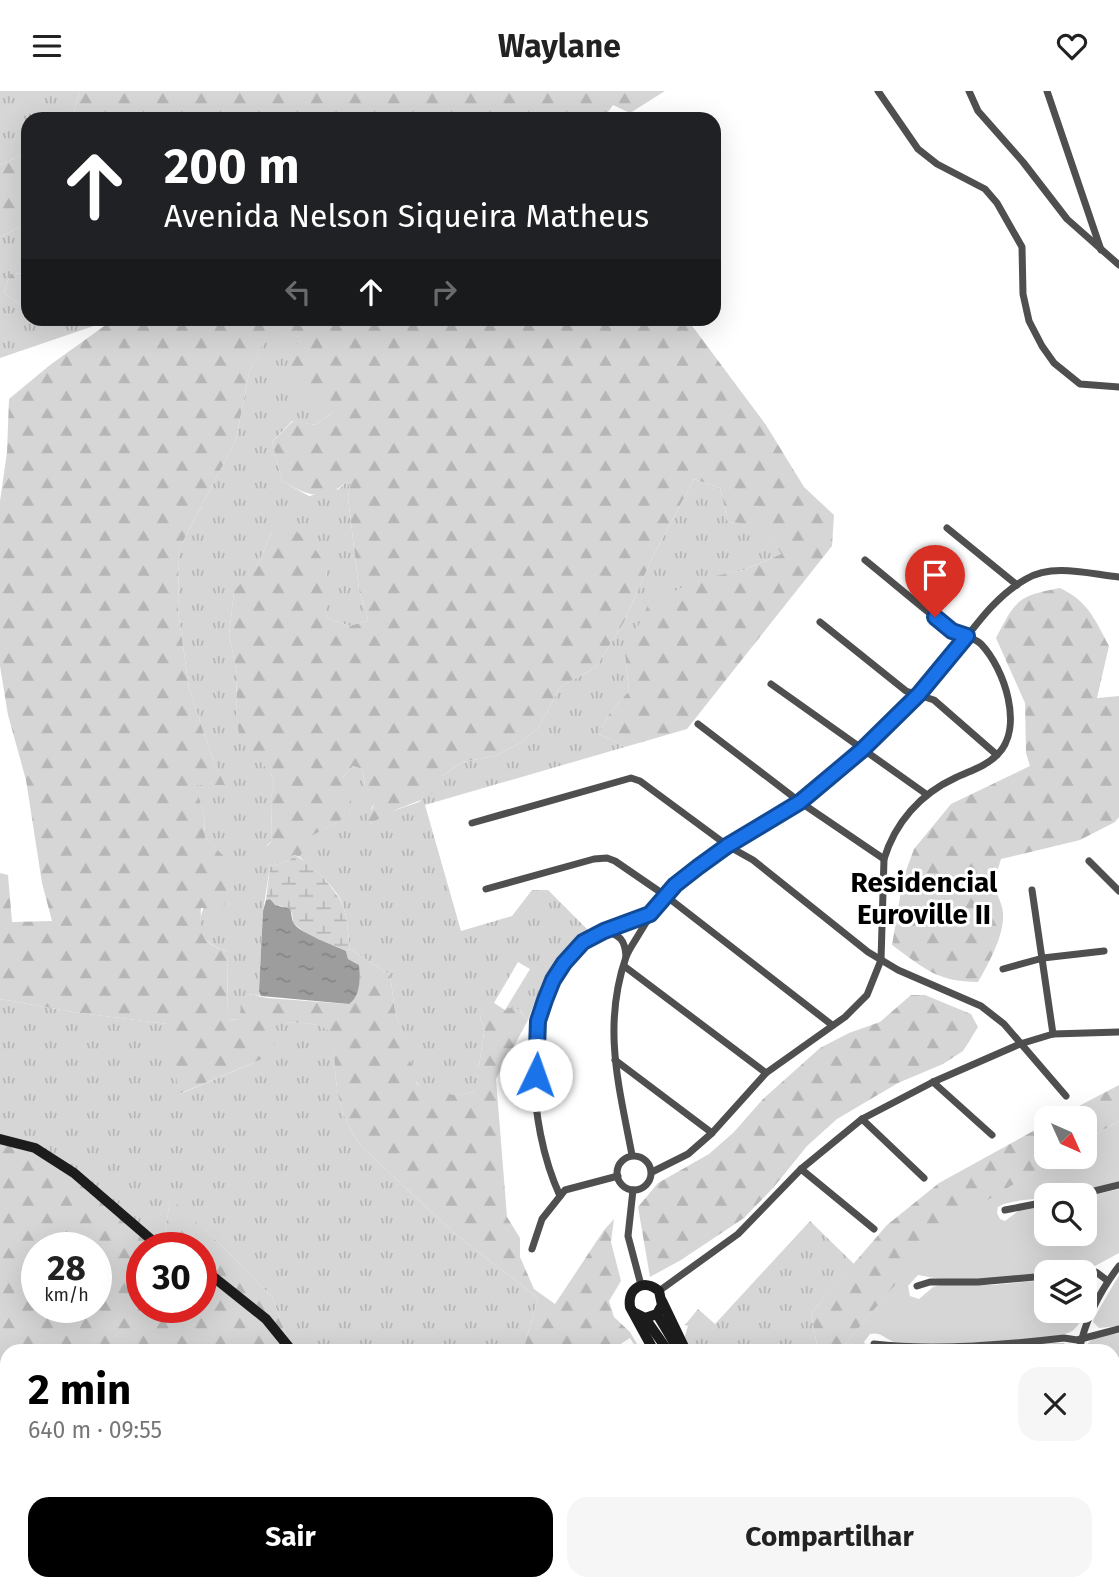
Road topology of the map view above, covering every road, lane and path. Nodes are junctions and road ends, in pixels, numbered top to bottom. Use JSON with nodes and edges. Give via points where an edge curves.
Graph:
{"nodes":[{"id":1,"x":878,"y":91,"type":"edge"},
{"id":2,"x":969,"y":91,"type":"edge"},
{"id":3,"x":1046,"y":91,"type":"edge"},
{"id":4,"x":1101,"y":250,"type":"junction"},
{"id":5,"x":1119,"y":265,"type":"edge"},
{"id":6,"x":1119,"y":387,"type":"edge"},
{"id":7,"x":947,"y":528,"type":"dead end"},
{"id":8,"x":865,"y":561,"type":"dead end"},
{"id":9,"x":1119,"y":577,"type":"edge"},
{"id":10,"x":1017,"y":585,"type":"junction"},
{"id":11,"x":820,"y":622,"type":"dead end"},
{"id":12,"x":967,"y":636,"type":"junction"},
{"id":13,"x":771,"y":684,"type":"dead end"},
{"id":14,"x":919,"y":694,"type":"junction"},
{"id":15,"x":698,"y":724,"type":"dead end"},
{"id":16,"x":862,"y":750,"type":"junction"},
{"id":17,"x":997,"y":755,"type":"junction"},
{"id":18,"x":926,"y":795,"type":"junction"},
{"id":19,"x":800,"y":802,"type":"junction"},
{"id":20,"x":472,"y":823,"type":"dead end"},
{"id":21,"x":727,"y":846,"type":"junction"},
{"id":22,"x":884,"y":859,"type":"junction"},
{"id":23,"x":1089,"y":861,"type":"dead end"},
{"id":24,"x":486,"y":889,"type":"dead end"},
{"id":25,"x":1032,"y":890,"type":"dead end"},
{"id":26,"x":1119,"y":891,"type":"edge"},
{"id":27,"x":666,"y":896,"type":"junction"},
{"id":28,"x":650,"y":914,"type":"junction"},
{"id":29,"x":604,"y":931,"type":"junction"},
{"id":30,"x":1104,"y":951,"type":"dead end"},
{"id":31,"x":626,"y":957,"type":"junction"},
{"id":32,"x":1043,"y":958,"type":"junction"},
{"id":33,"x":881,"y":960,"type":"junction"},
{"id":34,"x":624,"y":966,"type":"junction"},
{"id":35,"x":1003,"y":969,"type":"dead end"},
{"id":36,"x":832,"y":1025,"type":"junction"},
{"id":37,"x":1052,"y":1034,"type":"junction"},
{"id":38,"x":1117,"y":1035,"type":"edge"},
{"id":39,"x":1020,"y":1044,"type":"junction"},
{"id":40,"x":615,"y":1059,"type":"junction"},
{"id":41,"x":765,"y":1073,"type":"junction"},
{"id":42,"x":933,"y":1082,"type":"junction"},
{"id":43,"x":1066,"y":1096,"type":"dead end"},
{"id":44,"x":862,"y":1119,"type":"junction"},
{"id":45,"x":712,"y":1133,"type":"junction"},
{"id":46,"x":992,"y":1135,"type":"dead end"},
{"id":47,"x":0,"y":1139,"type":"edge"},
{"id":48,"x":632,"y":1155,"type":"junction"},
{"id":49,"x":802,"y":1169,"type":"junction"},
{"id":50,"x":652,"y":1172,"type":"junction"},
{"id":51,"x":618,"y":1175,"type":"junction"},
{"id":52,"x":924,"y":1178,"type":"dead end"},
{"id":53,"x":1119,"y":1185,"type":"edge"},
{"id":54,"x":633,"y":1190,"type":"junction"},
{"id":55,"x":1097,"y":1190,"type":"edge"},
{"id":56,"x":560,"y":1196,"type":"junction"},
{"id":57,"x":1034,"y":1204,"type":"edge"},
{"id":58,"x":1004,"y":1210,"type":"dead end"},
{"id":59,"x":874,"y":1229,"type":"dead end"},
{"id":60,"x":142,"y":1232,"type":"edge"},
{"id":61,"x":532,"y":1249,"type":"dead end"},
{"id":62,"x":1119,"y":1266,"type":"edge"},
{"id":63,"x":1097,"y":1273,"type":"edge"},
{"id":64,"x":1034,"y":1277,"type":"edge"},
{"id":65,"x":217,"y":1280,"type":"edge"},
{"id":66,"x":1108,"y":1281,"type":"junction"},
{"id":67,"x":641,"y":1285,"type":"junction"},
{"id":68,"x":917,"y":1286,"type":"dead end"},
{"id":69,"x":661,"y":1295,"type":"junction"},
{"id":70,"x":633,"y":1312,"type":"junction"},
{"id":71,"x":650,"y":1318,"type":"junction"},
{"id":72,"x":1119,"y":1329,"type":"edge"},
{"id":73,"x":645,"y":1334,"type":"junction"},
{"id":74,"x":1081,"y":1339,"type":"junction"},
{"id":75,"x":874,"y":1343,"type":"dead end"},
{"id":76,"x":286,"y":1344,"type":"edge"},
{"id":77,"x":650,"y":1344,"type":"edge"},
{"id":78,"x":664,"y":1344,"type":"edge"},
{"id":79,"x":673,"y":1344,"type":"edge"},
{"id":80,"x":682,"y":1344,"type":"edge"},
{"id":81,"x":880,"y":1344,"type":"edge"},
{"id":82,"x":993,"y":1344,"type":"edge"},
{"id":83,"x":1080,"y":1344,"type":"edge"}],
"edges":[{"from":1,"to":6,"type":"street","via":[[918,149],[985,189],[997,203],[1022,247],[1029,321],[1054,363],[1080,384]]},
{"from":2,"to":4,"type":"street","via":[[978,111],[1067,219]]},
{"from":3,"to":4,"type":"street"},
{"from":4,"to":5,"type":"street"},
{"from":7,"to":10,"type":"street"},
{"from":8,"to":12,"type":"street","via":[[952,631]]},
{"from":9,"to":10,"type":"street","via":[[1051,570]]},
{"from":10,"to":12,"type":"street"},
{"from":11,"to":14,"type":"street","via":[[906,691]]},
{"from":12,"to":14,"type":"street"},
{"from":12,"to":17,"type":"street","via":[[985,649],[1010,706],[1011,727]]},
{"from":13,"to":16,"type":"street"},
{"from":14,"to":16,"type":"street"},
{"from":14,"to":17,"type":"street","via":[[934,700]]},
{"from":15,"to":19,"type":"street"},
{"from":16,"to":18,"type":"street"},
{"from":16,"to":19,"type":"street"},
{"from":17,"to":18,"type":"street"},
{"from":18,"to":22,"type":"street","via":[[907,814]]},
{"from":19,"to":21,"type":"street"},
{"from":19,"to":22,"type":"street"},
{"from":20,"to":21,"type":"street","via":[[631,778]]},
{"from":21,"to":27,"type":"street"},
{"from":21,"to":33,"type":"street","via":[[752,860]]},
{"from":22,"to":33,"type":"street"},
{"from":23,"to":26,"type":"street"},
{"from":24,"to":27,"type":"street","via":[[607,858]]},
{"from":25,"to":32,"type":"street"},
{"from":27,"to":28,"type":"street"},
{"from":27,"to":36,"type":"street"},
{"from":28,"to":29,"type":"street"},
{"from":28,"to":31,"type":"street"},
{"from":29,"to":31,"type":"street","via":[[625,943]]},
{"from":29,"to":56,"type":"street","via":[[583,942],[564,963],[538,1021],[537,1124]]},
{"from":30,"to":32,"type":"street"},
{"from":31,"to":34,"type":"street"},
{"from":32,"to":35,"type":"street"},
{"from":32,"to":37,"type":"street"},
{"from":33,"to":36,"type":"street","via":[[867,995]]},
{"from":33,"to":39,"type":"street","via":[[981,1006]]},
{"from":34,"to":40,"type":"street","via":[[612,1033]]},
{"from":34,"to":41,"type":"street"},
{"from":36,"to":41,"type":"street"},
{"from":37,"to":38,"type":"street"},
{"from":37,"to":39,"type":"street"},
{"from":39,"to":42,"type":"street"},
{"from":39,"to":43,"type":"street"},
{"from":40,"to":45,"type":"street"},
{"from":40,"to":48,"type":"street"},
{"from":41,"to":45,"type":"street"},
{"from":42,"to":44,"type":"street"},
{"from":42,"to":46,"type":"street"},
{"from":44,"to":49,"type":"street"},
{"from":44,"to":52,"type":"street"},
{"from":45,"to":50,"type":"street","via":[[688,1154]]},
{"from":47,"to":60,"type":"street","via":[[35,1148],[74,1173]]},
{"from":48,"to":50,"type":"street","via":[[648,1161]]},
{"from":48,"to":51,"type":"street","via":[[622,1161]]},
{"from":49,"to":59,"type":"street"},
{"from":49,"to":69,"type":"street","via":[[738,1234]]},
{"from":50,"to":54,"type":"street","via":[[644,1187]]},
{"from":51,"to":54,"type":"street","via":[[621,1184]]},
{"from":51,"to":56,"type":"street","via":[[565,1190]]},
{"from":53,"to":55,"type":"street"},
{"from":54,"to":67,"type":"street","via":[[628,1236]]},
{"from":56,"to":61,"type":"street","via":[[542,1219]]},
{"from":57,"to":58,"type":"street"},
{"from":62,"to":66,"type":"street"},
{"from":63,"to":66,"type":"street"},
{"from":64,"to":68,"type":"street"},
{"from":65,"to":76,"type":"street","via":[[266,1319]]},
{"from":66,"to":74,"type":"street"},
{"from":67,"to":69,"type":"street","via":[[651,1285]]},
{"from":67,"to":70,"type":"street","via":[[629,1297]]},
{"from":69,"to":71,"type":"street"},
{"from":69,"to":80,"type":"street"},
{"from":70,"to":71,"type":"street"},
{"from":70,"to":73,"type":"street"},
{"from":71,"to":73,"type":"street"},
{"from":71,"to":78,"type":"street"},
{"from":71,"to":79,"type":"street"},
{"from":72,"to":74,"type":"street"},
{"from":73,"to":77,"type":"street"},
{"from":74,"to":82,"type":"street"},
{"from":74,"to":83,"type":"street"},
{"from":75,"to":81,"type":"street"}]}
